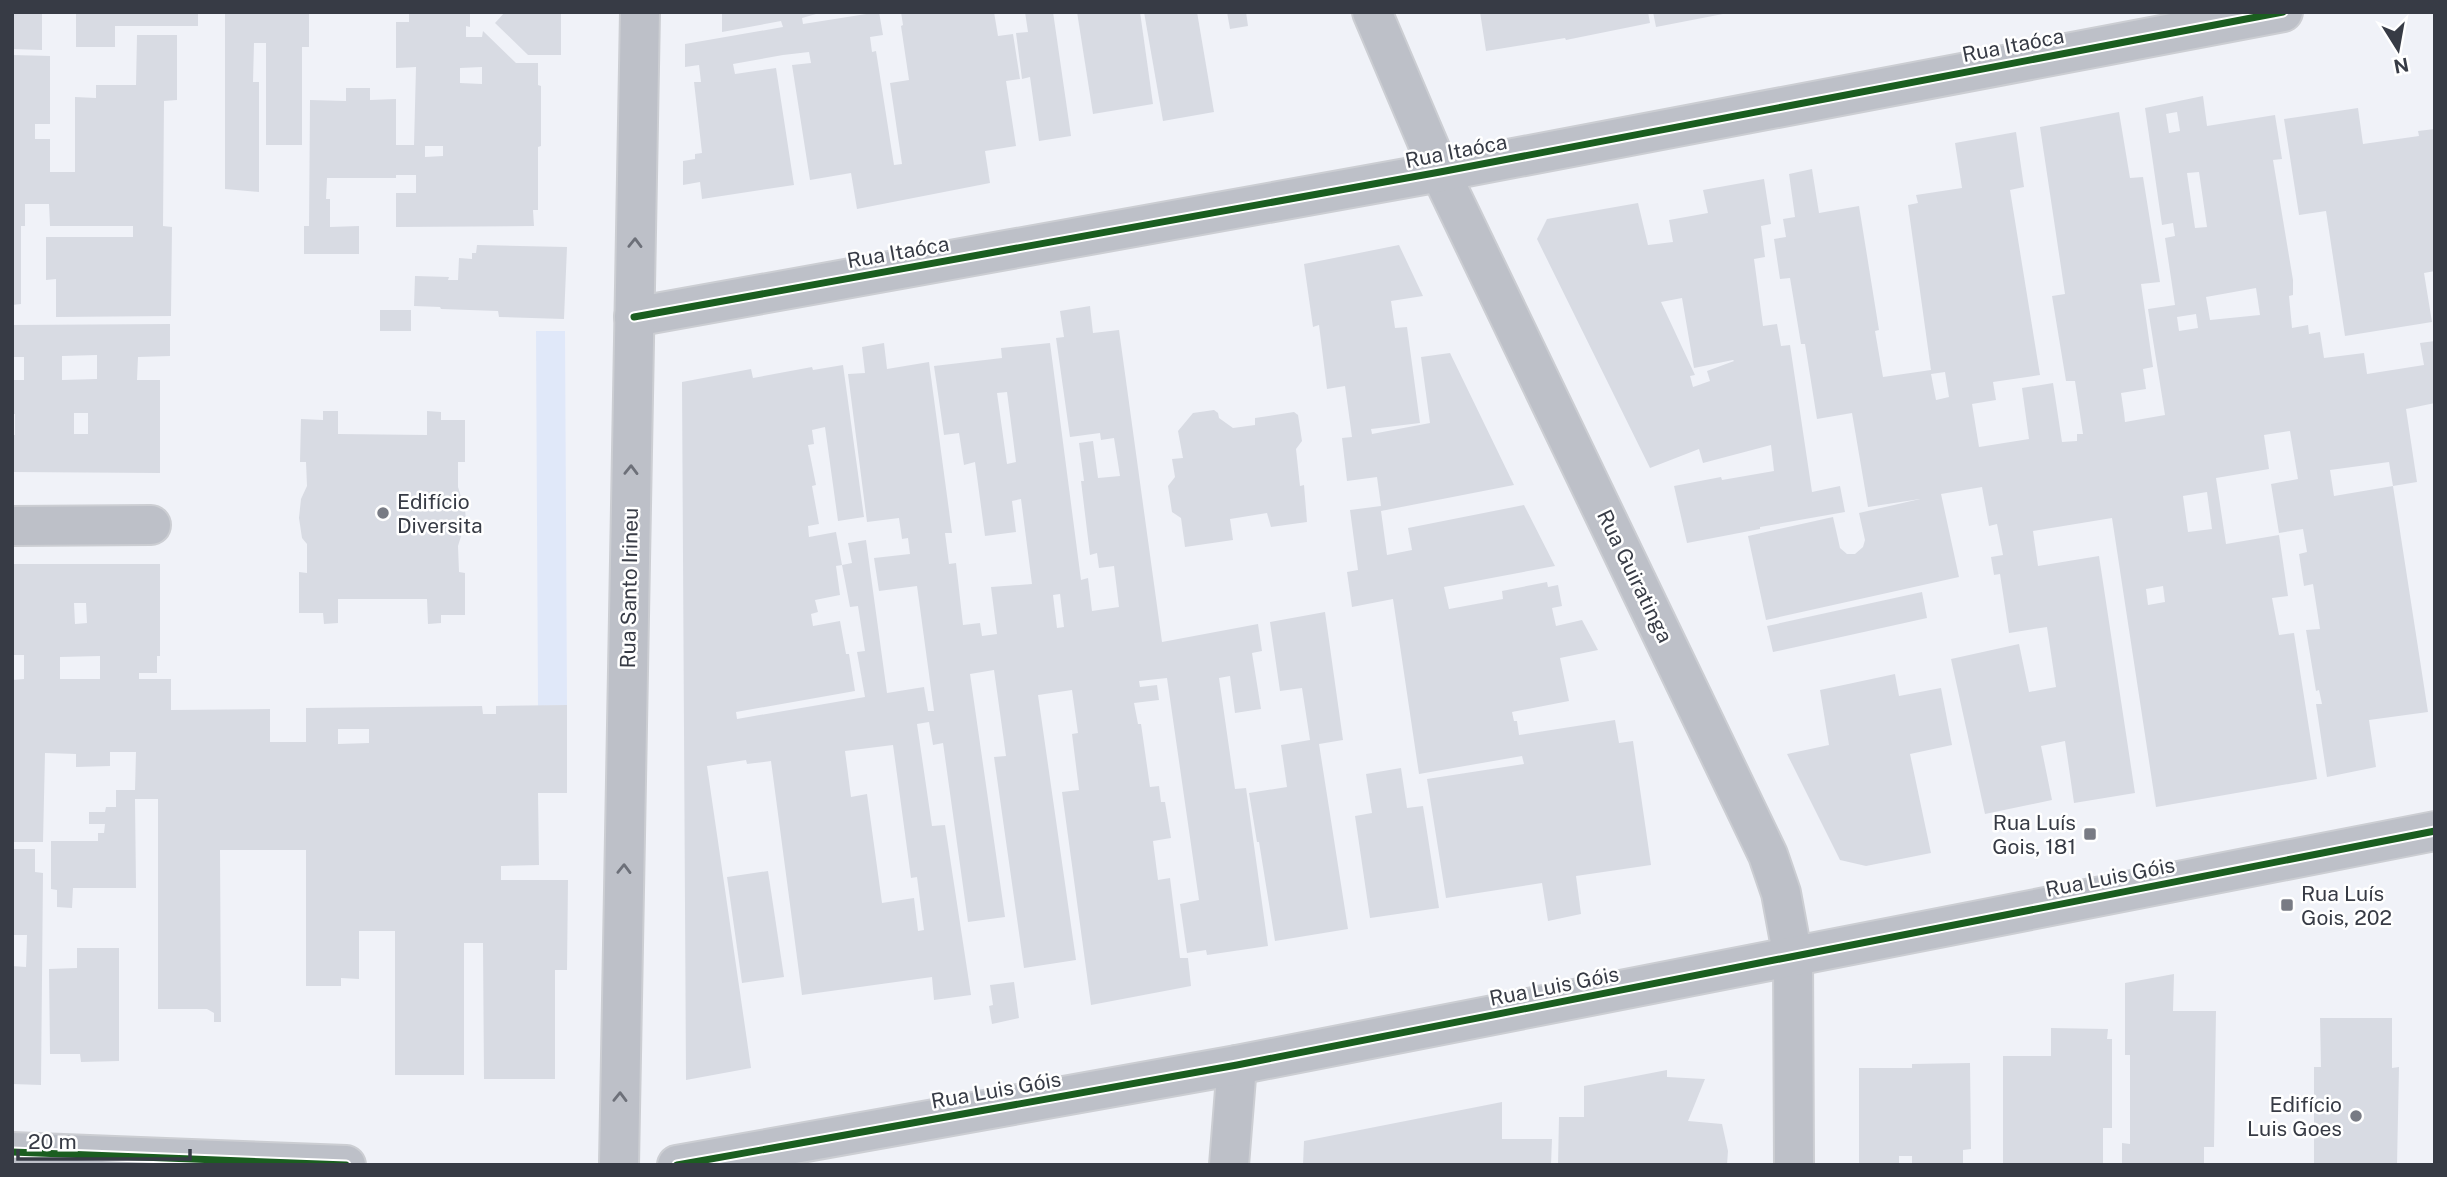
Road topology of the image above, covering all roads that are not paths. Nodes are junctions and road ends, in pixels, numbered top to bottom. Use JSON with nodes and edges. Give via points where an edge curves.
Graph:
{"nodes":[{"id":1,"x":640,"y":12,"type":"edge"},
{"id":2,"x":1372,"y":12,"type":"edge"},
{"id":3,"x":2283,"y":12,"type":"edge"},
{"id":4,"x":1440,"y":172,"type":"junction"},
{"id":5,"x":634,"y":317,"type":"junction"},
{"id":6,"x":151,"y":525,"type":"dead end"},
{"id":7,"x":12,"y":526,"type":"edge"},
{"id":8,"x":2435,"y":831,"type":"edge"},
{"id":9,"x":1793,"y":958,"type":"junction"},
{"id":10,"x":1237,"y":1065,"type":"junction"},
{"id":11,"x":12,"y":1152,"type":"edge"},
{"id":12,"x":346,"y":1165,"type":"edge"},
{"id":13,"x":619,"y":1165,"type":"edge"},
{"id":14,"x":677,"y":1165,"type":"edge"},
{"id":15,"x":1229,"y":1165,"type":"edge"},
{"id":16,"x":1794,"y":1165,"type":"edge"}],
"edges":[{"from":5,"to":1,"type":"street","name":"Rua Santo Irineu","one_way":true},
{"from":2,"to":4,"type":"street","name":"Rua Guiratinga"},
{"from":3,"to":4,"type":"street","name":"Rua Itaóca"},
{"from":4,"to":5,"type":"street","name":"Rua Itaóca"},
{"from":4,"to":9,"type":"street","name":"Rua Guiratinga","via":[[1752,819],[1781,893]]},
{"from":13,"to":5,"type":"street","name":"Rua Santo Irineu","one_way":true},
{"from":6,"to":7,"type":"street"},
{"from":8,"to":9,"type":"street","name":"Rua Luis Góis"},
{"from":9,"to":10,"type":"street","name":"Rua Luis Góis"},
{"from":9,"to":16,"type":"street","name":"Rua Guiratinga"},
{"from":10,"to":14,"type":"street","name":"Rua Luis Góis"},
{"from":10,"to":15,"type":"street"},
{"from":11,"to":12,"type":"street"}]}
